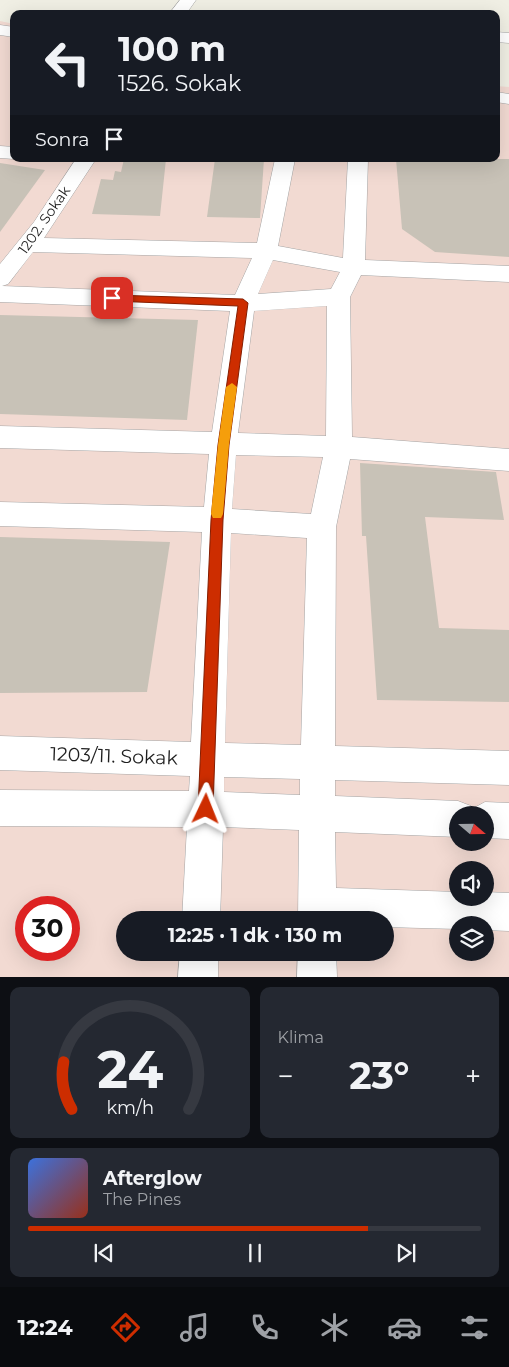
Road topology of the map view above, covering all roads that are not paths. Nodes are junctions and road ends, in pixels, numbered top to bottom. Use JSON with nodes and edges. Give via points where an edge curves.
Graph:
{"nodes":[{"id":1,"x":188,"y":0,"type":"edge"},
{"id":2,"x":180,"y":10,"type":"edge"},
{"id":3,"x":84,"y":162,"type":"edge"},
{"id":4,"x":284,"y":162,"type":"edge"},
{"id":5,"x":358,"y":162,"type":"edge"},
{"id":6,"x":28,"y":245,"type":"junction"},
{"id":7,"x":266,"y":251,"type":"junction"},
{"id":8,"x":354,"y":267,"type":"junction"},
{"id":9,"x":509,"y":274,"type":"edge"},
{"id":10,"x":0,"y":279,"type":"edge"},
{"id":11,"x":0,"y":294,"type":"edge"},
{"id":12,"x":339,"y":297,"type":"junction"},
{"id":13,"x":243,"y":303,"type":"junction"},
{"id":14,"x":0,"y":437,"type":"edge"},
{"id":15,"x":223,"y":445,"type":"junction"},
{"id":16,"x":339,"y":447,"type":"junction"},
{"id":17,"x":509,"y":460,"type":"edge"},
{"id":18,"x":0,"y":514,"type":"edge"},
{"id":19,"x":217,"y":520,"type":"junction"},
{"id":20,"x":322,"y":527,"type":"junction"},
{"id":21,"x":0,"y":753,"type":"edge"},
{"id":22,"x":207,"y":759,"type":"junction"},
{"id":23,"x":318,"y":762,"type":"junction"},
{"id":24,"x":509,"y":768,"type":"edge"},
{"id":25,"x":0,"y":808,"type":"edge"},
{"id":26,"x":206,"y":809,"type":"junction"},
{"id":27,"x":316,"y":812,"type":"junction"},
{"id":28,"x":449,"y":819,"type":"edge"},
{"id":29,"x":494,"y":820,"type":"edge"},
{"id":30,"x":509,"y":821,"type":"edge"},
{"id":31,"x":201,"y":911,"type":"edge"},
{"id":32,"x":317,"y":911,"type":"edge"},
{"id":33,"x":509,"y":912,"type":"edge"},
{"id":34,"x":394,"y":913,"type":"edge"},
{"id":35,"x":199,"y":961,"type":"edge"},
{"id":36,"x":317,"y":961,"type":"edge"},
{"id":37,"x":198,"y":977,"type":"edge"},
{"id":38,"x":316,"y":977,"type":"edge"}],
"edges":[{"from":1,"to":2,"type":"street"},
{"from":3,"to":6,"type":"street","name":"1202. Sokak"},
{"from":4,"to":7,"type":"street"},
{"from":5,"to":8,"type":"street"},
{"from":6,"to":7,"type":"street"},
{"from":6,"to":10,"type":"street","name":"1202. Sokak"},
{"from":7,"to":8,"type":"street"},
{"from":7,"to":13,"type":"street"},
{"from":8,"to":9,"type":"street"},
{"from":8,"to":12,"type":"street"},
{"from":11,"to":13,"type":"street"},
{"from":12,"to":13,"type":"street"},
{"from":12,"to":16,"type":"street"},
{"from":13,"to":15,"type":"street"},
{"from":14,"to":15,"type":"street"},
{"from":15,"to":16,"type":"street"},
{"from":15,"to":19,"type":"street"},
{"from":16,"to":17,"type":"street"},
{"from":16,"to":20,"type":"street"},
{"from":18,"to":19,"type":"street"},
{"from":19,"to":20,"type":"street"},
{"from":19,"to":22,"type":"street"},
{"from":20,"to":23,"type":"street"},
{"from":21,"to":22,"type":"street","name":"1203/11. Sokak"},
{"from":22,"to":23,"type":"street","name":"1203/11. Sokak"},
{"from":22,"to":26,"type":"street"},
{"from":23,"to":24,"type":"street","name":"1203/11. Sokak"},
{"from":23,"to":27,"type":"street"},
{"from":25,"to":26,"type":"street"},
{"from":26,"to":27,"type":"street"},
{"from":26,"to":31,"type":"street"},
{"from":27,"to":28,"type":"street"},
{"from":27,"to":32,"type":"street"},
{"from":29,"to":30,"type":"street"},
{"from":33,"to":34,"type":"street"},
{"from":35,"to":37,"type":"street"},
{"from":36,"to":38,"type":"street"}]}
